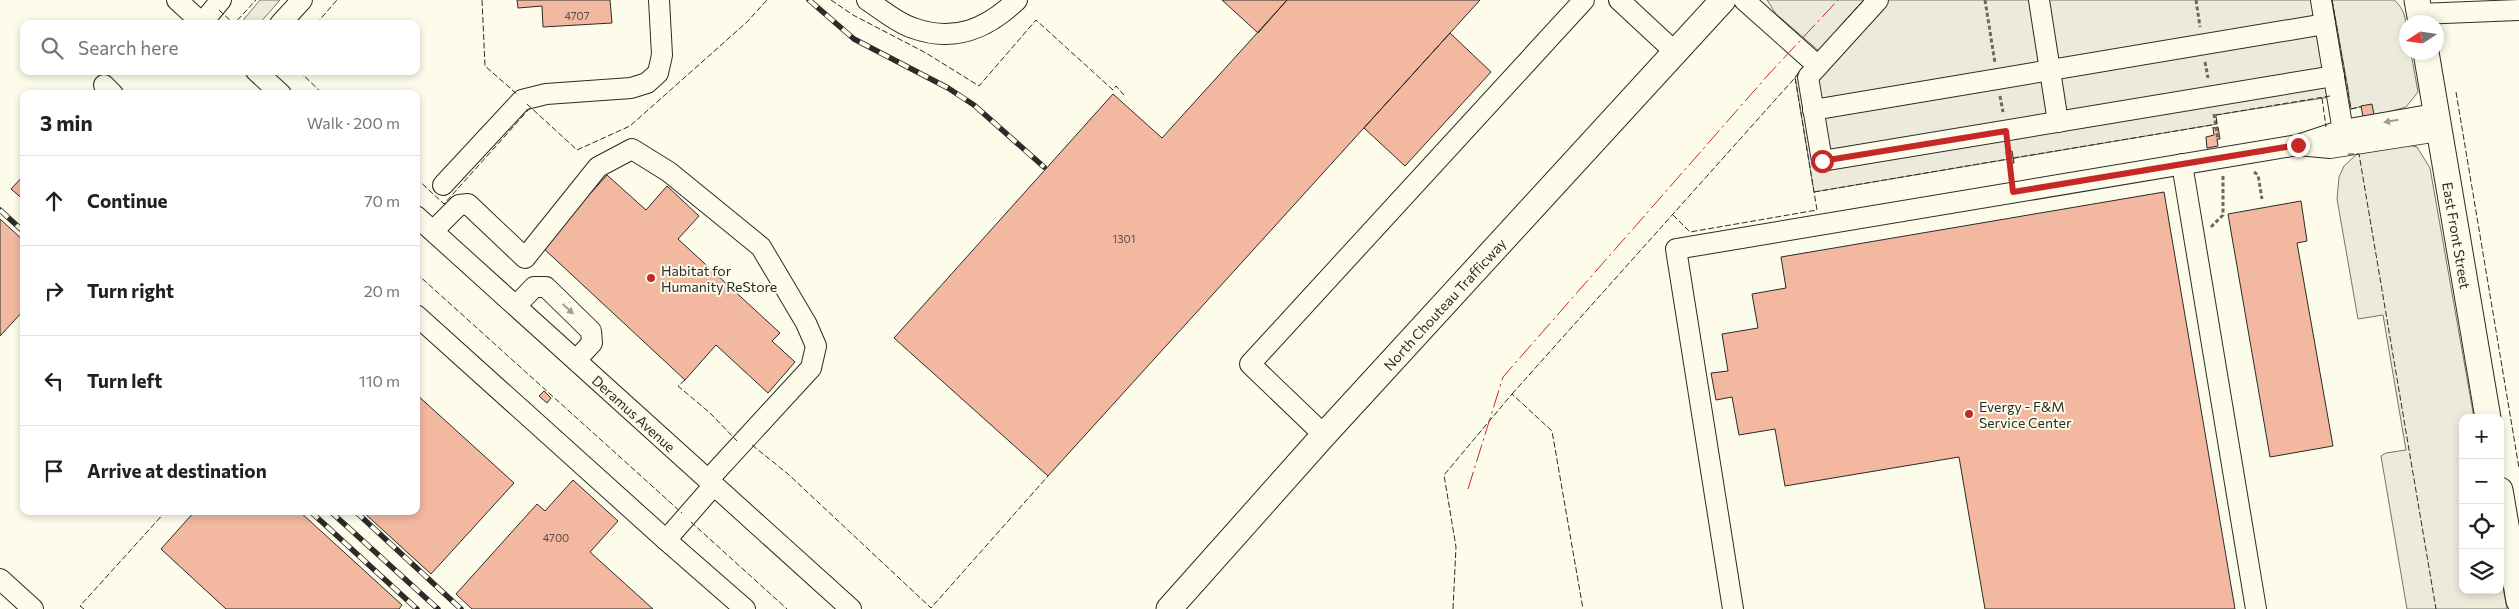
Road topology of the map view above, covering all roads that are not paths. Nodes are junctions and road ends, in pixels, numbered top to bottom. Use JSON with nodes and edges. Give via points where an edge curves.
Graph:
{"nodes":[{"id":1,"x":177,"y":0,"type":"edge"},
{"id":2,"x":221,"y":0,"type":"edge"},
{"id":3,"x":302,"y":0,"type":"edge"},
{"id":4,"x":659,"y":0,"type":"edge"},
{"id":5,"x":867,"y":0,"type":"edge"},
{"id":6,"x":1017,"y":0,"type":"edge"},
{"id":7,"x":1584,"y":0,"type":"edge"},
{"id":8,"x":1619,"y":0,"type":"edge"},
{"id":9,"x":1723,"y":0,"type":"edge"},
{"id":10,"x":1744,"y":0,"type":"edge"},
{"id":11,"x":1878,"y":0,"type":"edge"},
{"id":12,"x":2039,"y":0,"type":"edge"},
{"id":13,"x":2321,"y":0,"type":"edge"},
{"id":14,"x":2487,"y":6,"type":"edge"},
{"id":15,"x":2519,"y":10,"type":"edge"},
{"id":16,"x":2419,"y":12,"type":"edge"},
{"id":17,"x":200,"y":20,"type":"edge"},
{"id":18,"x":205,"y":20,"type":"edge"},
{"id":19,"x":284,"y":20,"type":"edge"},
{"id":20,"x":2325,"y":24,"type":"junction"},
{"id":21,"x":1674,"y":52,"type":"junction"},
{"id":22,"x":2427,"y":60,"type":"edge"},
{"id":23,"x":1818,"y":66,"type":"junction"},
{"id":24,"x":2050,"y":70,"type":"junction"},
{"id":25,"x":260,"y":75,"type":"edge"},
{"id":26,"x":2334,"y":76,"type":"junction"},
{"id":27,"x":273,"y":90,"type":"edge"},
{"id":28,"x":1813,"y":110,"type":"junction"},
{"id":29,"x":2058,"y":122,"type":"junction"},
{"id":30,"x":2438,"y":122,"type":"junction"},
{"id":31,"x":2344,"y":137,"type":"junction"},
{"id":32,"x":2182,"y":164,"type":"junction"},
{"id":33,"x":443,"y":185,"type":"dead end"},
{"id":34,"x":420,"y":220,"type":"edge"},
{"id":35,"x":433,"y":232,"type":"junction"},
{"id":36,"x":525,"y":258,"type":"junction"},
{"id":37,"x":540,"y":287,"type":"junction"},
{"id":38,"x":516,"y":306,"type":"junction"},
{"id":39,"x":420,"y":320,"type":"edge"},
{"id":40,"x":576,"y":360,"type":"junction"},
{"id":41,"x":2487,"y":414,"type":"edge"},
{"id":42,"x":1324,"y":435,"type":"junction"},
{"id":43,"x":711,"y":483,"type":"junction"},
{"id":44,"x":2502,"y":504,"type":"edge"},
{"id":45,"x":666,"y":540,"type":"junction"},
{"id":46,"x":1,"y":582,"type":"edge"},
{"id":47,"x":2519,"y":601,"type":"edge"},
{"id":48,"x":33,"y":609,"type":"edge"},
{"id":49,"x":745,"y":609,"type":"edge"},
{"id":50,"x":851,"y":609,"type":"edge"},
{"id":51,"x":1169,"y":609,"type":"edge"},
{"id":52,"x":1733,"y":609,"type":"edge"},
{"id":53,"x":2256,"y":609,"type":"edge"}],
"edges":[{"from":1,"to":17,"type":"street"},
{"from":2,"to":18,"type":"street"},
{"from":3,"to":19,"type":"street"},
{"from":4,"to":33,"type":"street","via":[[662,55],[658,73],[647,83],[630,88],[546,94],[522,100]]},
{"from":5,"to":6,"type":"street","via":[[912,28],[947,36],[973,30],[1000,17]]},
{"from":7,"to":42,"type":"street","via":[[1250,364]]},
{"from":8,"to":21,"type":"street"},
{"from":9,"to":21,"type":"main road","name":"North Chouteau Trafficway"},
{"from":10,"to":23,"type":"street"},
{"from":11,"to":23,"type":"street"},
{"from":12,"to":24,"type":"street"},
{"from":13,"to":20,"type":"street"},
{"from":14,"to":15,"type":"street"},
{"from":14,"to":16,"type":"street"},
{"from":20,"to":24,"type":"street"},
{"from":20,"to":26,"type":"street"},
{"from":21,"to":42,"type":"main road","name":"North Chouteau Trafficway"},
{"from":22,"to":30,"type":"main road","name":"East Front Street"},
{"from":23,"to":28,"type":"street","via":[[1808,77]]},
{"from":24,"to":28,"type":"street"},
{"from":24,"to":29,"type":"street"},
{"from":25,"to":27,"type":"street"},
{"from":26,"to":29,"type":"street"},
{"from":26,"to":31,"type":"street"},
{"from":28,"to":29,"type":"street","via":[[1822,161]]},
{"from":30,"to":31,"type":"street","via":[[2423,116]]},
{"from":30,"to":41,"type":"main road","name":"East Front Street"},
{"from":31,"to":32,"type":"street"},
{"from":32,"to":52,"type":"street","via":[[1676,249]]},
{"from":32,"to":53,"type":"street"},
{"from":34,"to":35,"type":"street","name":"Deramus Avenue"},
{"from":35,"to":36,"type":"street","via":[[459,205],[468,204]]},
{"from":35,"to":38,"type":"street","name":"Deramus Avenue"},
{"from":36,"to":37,"type":"street"},
{"from":36,"to":43,"type":"street","via":[[598,167],[632,149],[669,172],[761,247],[816,346],[811,368]]},
{"from":37,"to":38,"type":"street"},
{"from":37,"to":40,"type":"street","one_way":true,"via":[[591,331],[592,343]]},
{"from":38,"to":40,"type":"street","name":"Deramus Avenue"},
{"from":39,"to":45,"type":"street"},
{"from":40,"to":43,"type":"street","name":"Deramus Avenue"},
{"from":42,"to":51,"type":"main road","name":"North Chouteau Trafficway"},
{"from":43,"to":45,"type":"street"},
{"from":43,"to":50,"type":"street","name":"Deramus Avenue"},
{"from":44,"to":47,"type":"main road"},
{"from":45,"to":49,"type":"street"},
{"from":46,"to":48,"type":"street"}]}
